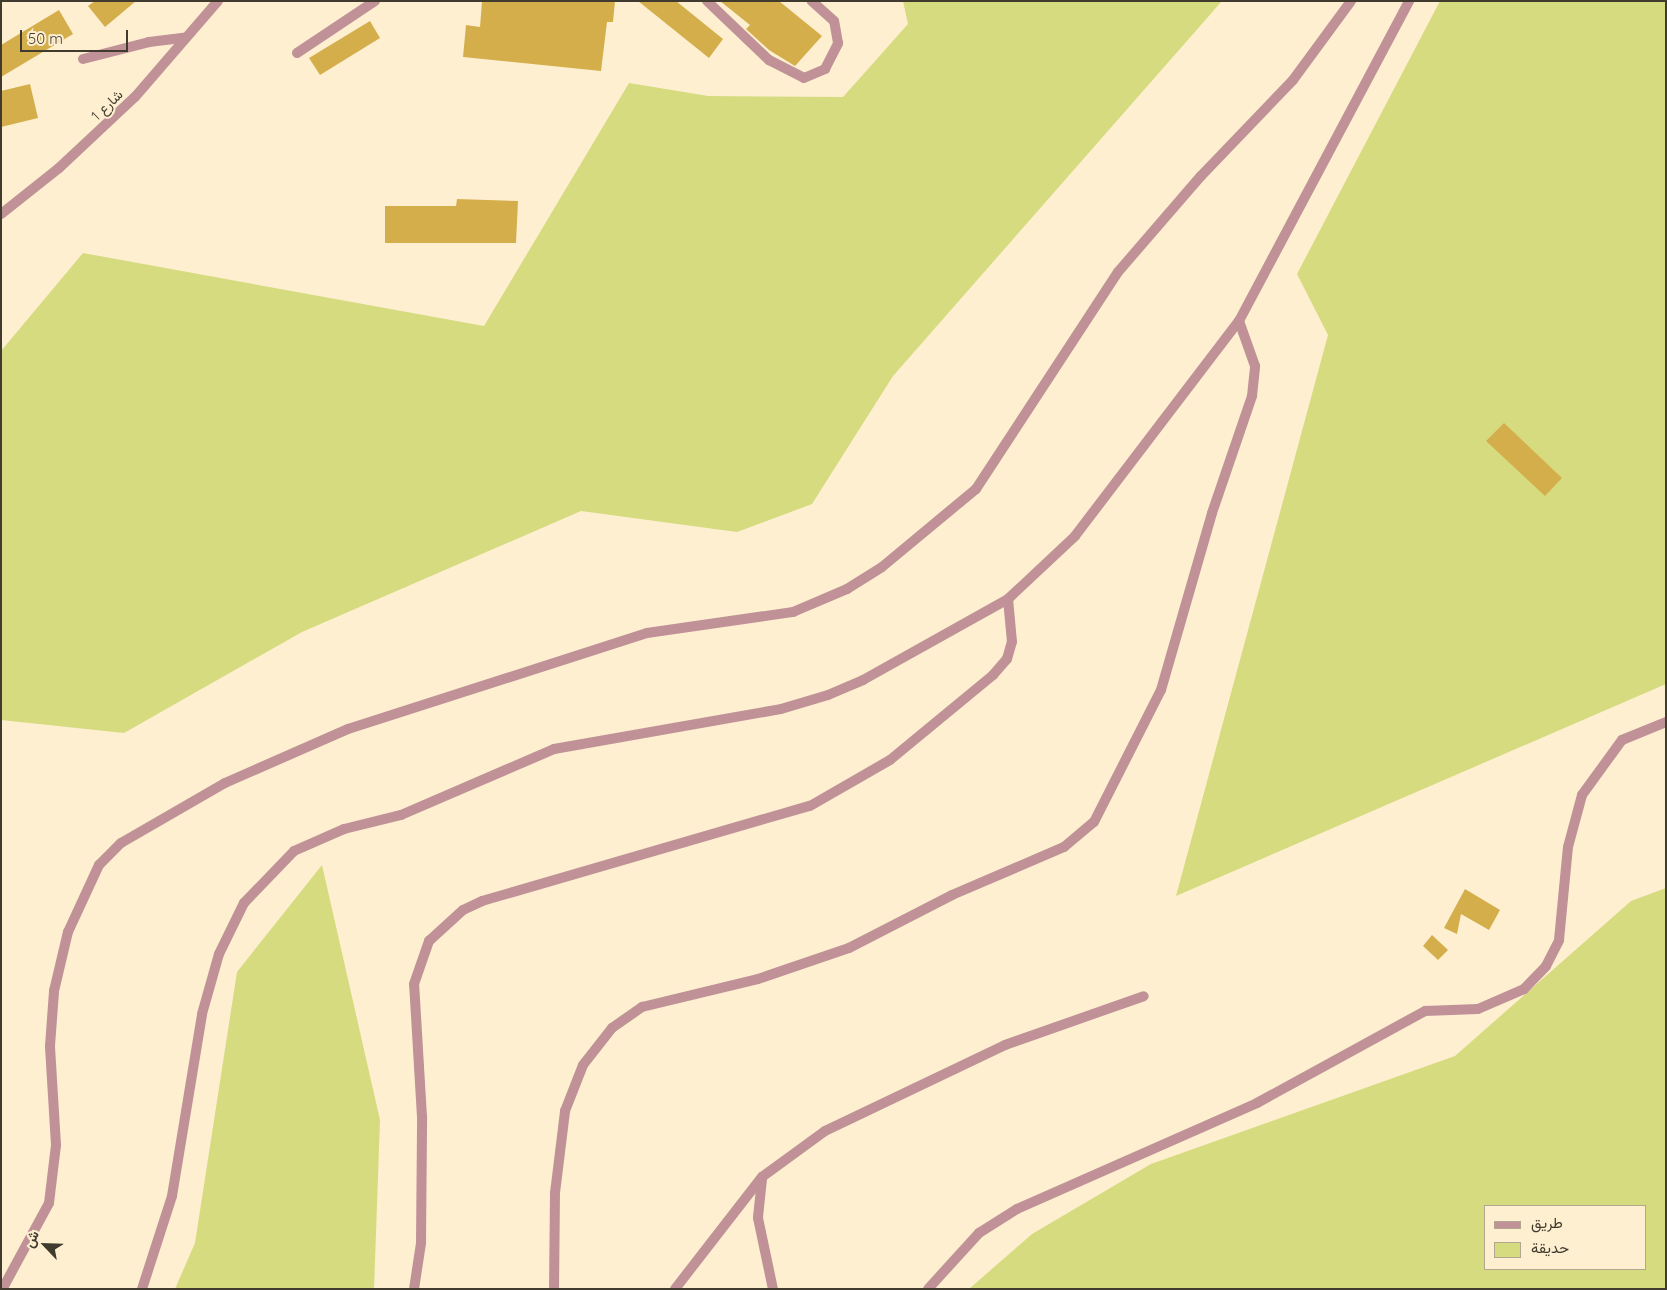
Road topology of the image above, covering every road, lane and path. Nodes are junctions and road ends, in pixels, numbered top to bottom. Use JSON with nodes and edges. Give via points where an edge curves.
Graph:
{"nodes":[{"id":1,"x":218,"y":1,"type":"edge"},
{"id":2,"x":375,"y":1,"type":"edge"},
{"id":3,"x":707,"y":1,"type":"edge"},
{"id":4,"x":812,"y":1,"type":"edge"},
{"id":5,"x":1351,"y":1,"type":"edge"},
{"id":6,"x":1409,"y":1,"type":"edge"},
{"id":7,"x":184,"y":38,"type":"junction"},
{"id":8,"x":297,"y":53,"type":"dead end"},
{"id":9,"x":83,"y":59,"type":"dead end"},
{"id":10,"x":1,"y":214,"type":"edge"},
{"id":11,"x":1239,"y":321,"type":"junction"},
{"id":12,"x":1008,"y":599,"type":"junction"},
{"id":13,"x":1666,"y":722,"type":"edge"},
{"id":14,"x":1144,"y":996,"type":"dead end"},
{"id":15,"x":762,"y":1177,"type":"junction"},
{"id":16,"x":5,"y":1287,"type":"edge"},
{"id":17,"x":142,"y":1289,"type":"edge"},
{"id":18,"x":414,"y":1289,"type":"edge"},
{"id":19,"x":554,"y":1289,"type":"edge"},
{"id":20,"x":675,"y":1289,"type":"edge"},
{"id":21,"x":773,"y":1289,"type":"edge"},
{"id":22,"x":928,"y":1289,"type":"edge"}],
"edges":[{"from":1,"to":7,"type":"street","name":"شارع 1"},
{"from":2,"to":8,"type":"street"},
{"from":3,"to":4,"type":"street","via":[[770,60],[804,78],[825,68],[838,43],[834,21]]},
{"from":5,"to":16,"type":"street","via":[[1294,80],[1201,176],[1118,272],[976,489],[882,567],[847,589],[793,612],[647,633],[348,729],[225,783],[121,843],[95,872],[68,932],[54,991],[50,1046],[56,1145],[50,1195],[42,1220]]},
{"from":6,"to":11,"type":"street"},
{"from":7,"to":9,"type":"street"},
{"from":7,"to":10,"type":"street","name":"شارع 1","via":[[111,120]]},
{"from":11,"to":12,"type":"street","via":[[1075,536]]},
{"from":11,"to":19,"type":"street","via":[[1255,366],[1252,396],[1212,513],[1161,690],[1094,822],[1064,847],[952,895],[849,948],[758,979],[642,1007],[612,1028],[573,1082],[565,1111],[556,1193]]},
{"from":12,"to":17,"type":"street","via":[[863,680],[828,695],[781,709],[554,749],[401,815],[344,830],[294,851],[244,903],[219,954],[202,1014],[174,1187]]},
{"from":12,"to":18,"type":"street","via":[[1013,628],[1007,659],[950,714],[849,787],[777,819],[482,901],[463,910],[428,941],[414,984],[422,1117],[421,1244]]},
{"from":13,"to":22,"type":"street","via":[[1622,740],[1582,795],[1568,846],[1559,940],[1546,966],[1524,989],[1478,1009],[1425,1011],[1257,1103],[1017,1209],[978,1233]]},
{"from":14,"to":15,"type":"street","via":[[1004,1045],[866,1109],[790,1153]]},
{"from":15,"to":20,"type":"street"},
{"from":15,"to":21,"type":"street","via":[[758,1218]]}]}
